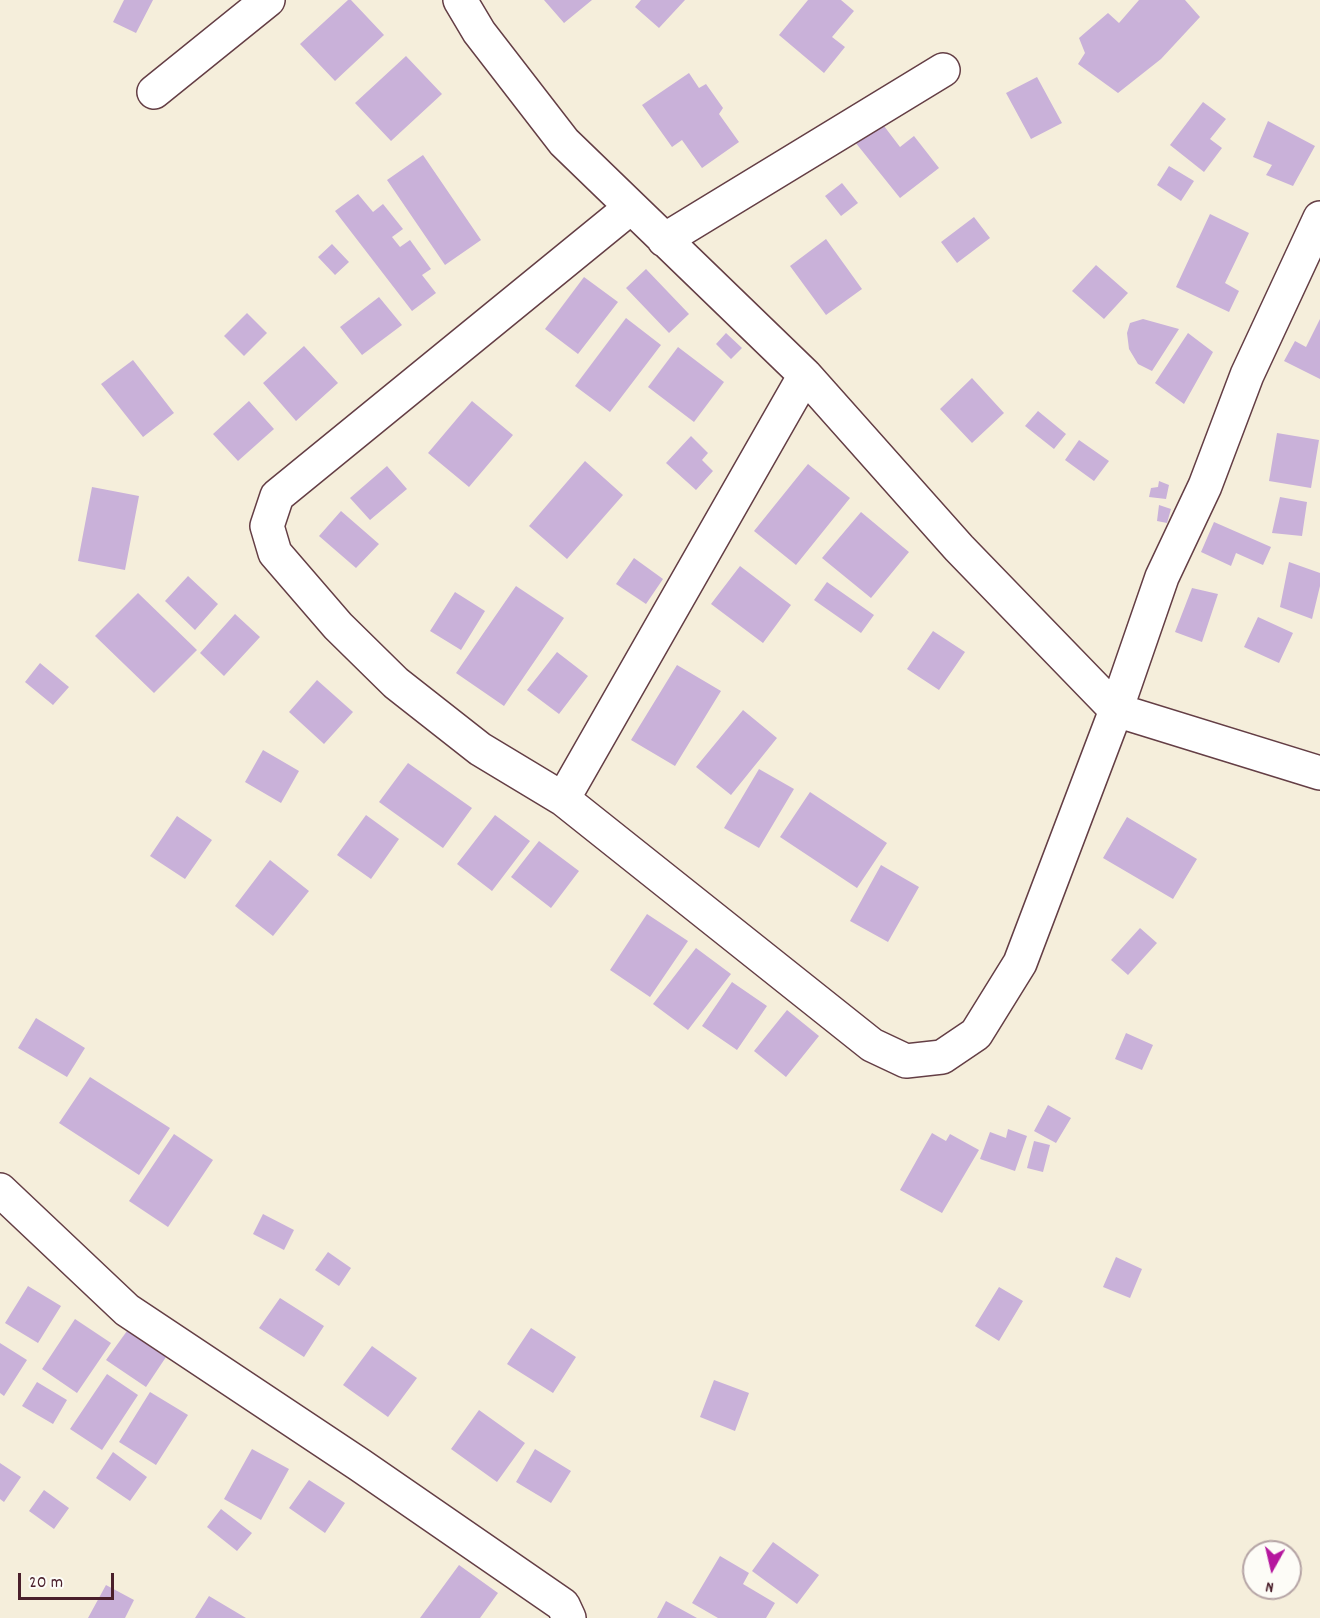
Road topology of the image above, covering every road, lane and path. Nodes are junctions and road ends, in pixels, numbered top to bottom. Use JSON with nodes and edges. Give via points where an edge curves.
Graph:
{"nodes":[{"id":1,"x":268,"y":0,"type":"edge"},
{"id":2,"x":460,"y":0,"type":"edge"},
{"id":3,"x":943,"y":70,"type":"dead end"},
{"id":4,"x":154,"y":92,"type":"dead end"},
{"id":5,"x":630,"y":208,"type":"junction"},
{"id":6,"x":1320,"y":218,"type":"edge"},
{"id":7,"x":664,"y":240,"type":"junction"},
{"id":8,"x":806,"y":375,"type":"junction"},
{"id":9,"x":1116,"y":710,"type":"junction"},
{"id":10,"x":1320,"y":772,"type":"edge"},
{"id":11,"x":563,"y":799,"type":"junction"},
{"id":12,"x":0,"y":1190,"type":"edge"},
{"id":13,"x":570,"y":1618,"type":"edge"}],
"edges":[{"from":1,"to":4,"type":"street"},
{"from":2,"to":5,"type":"street","via":[[479,32],[564,142]]},
{"from":3,"to":7,"type":"street"},
{"from":5,"to":7,"type":"street"},
{"from":5,"to":11,"type":"street","via":[[277,496],[267,526],[275,553],[338,626],[396,683],[480,749]]},
{"from":6,"to":9,"type":"street","via":[[1247,375],[1205,486],[1162,577]]},
{"from":7,"to":8,"type":"street"},
{"from":8,"to":9,"type":"street","via":[[959,548]]},
{"from":8,"to":11,"type":"street"},
{"from":9,"to":10,"type":"street"},
{"from":9,"to":11,"type":"street","via":[[1020,963],[976,1034],[942,1057],[906,1061],[872,1045]]},
{"from":12,"to":13,"type":"street","via":[[127,1310],[563,1605]]}]}
